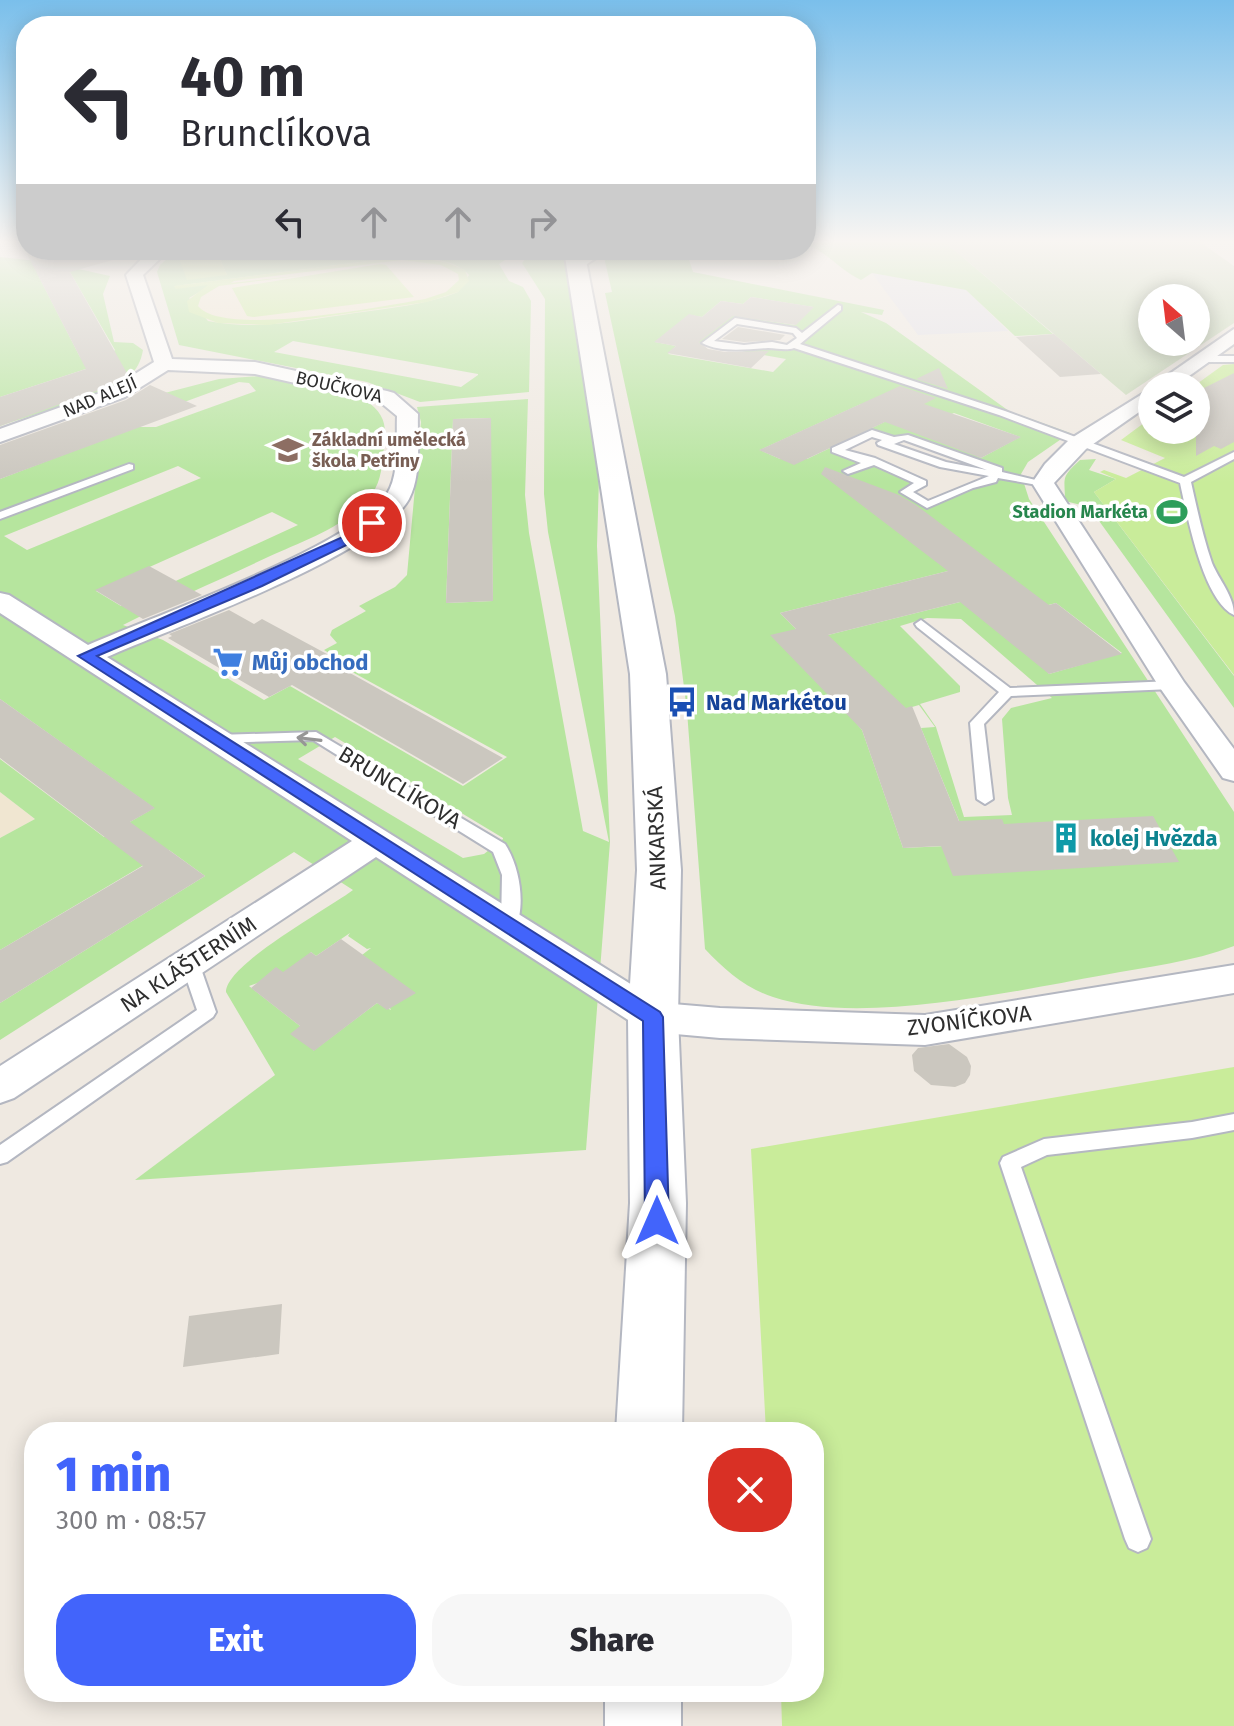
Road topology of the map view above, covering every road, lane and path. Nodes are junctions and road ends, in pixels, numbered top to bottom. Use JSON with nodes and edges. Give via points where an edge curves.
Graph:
{"nodes":[{"id":1,"x":150,"y":323,"type":"edge"},
{"id":2,"x":595,"y":323,"type":"edge"},
{"id":3,"x":733,"y":323,"type":"edge"},
{"id":4,"x":744,"y":323,"type":"edge"},
{"id":5,"x":821,"y":323,"type":"edge"},
{"id":6,"x":798,"y":342,"type":"junction"},
{"id":7,"x":1230,"y":346,"type":"edge"},
{"id":8,"x":164,"y":364,"type":"junction"},
{"id":9,"x":1182,"y":372,"type":"edge"},
{"id":10,"x":1138,"y":404,"type":"edge"},
{"id":11,"x":0,"y":436,"type":"edge"},
{"id":12,"x":878,"y":442,"type":"dead end"},
{"id":13,"x":1080,"y":443,"type":"junction"},
{"id":14,"x":1234,"y":455,"type":"edge"},
{"id":15,"x":875,"y":461,"type":"junction"},
{"id":16,"x":129,"y":467,"type":"dead end"},
{"id":17,"x":848,"y":471,"type":"dead end"},
{"id":18,"x":995,"y":475,"type":"junction"},
{"id":19,"x":1185,"y":481,"type":"junction"},
{"id":20,"x":1043,"y":483,"type":"junction"},
{"id":21,"x":0,"y":516,"type":"edge"},
{"id":22,"x":2,"y":604,"type":"edge"},
{"id":23,"x":1234,"y":611,"type":"edge"},
{"id":24,"x":921,"y":624,"type":"dead end"},
{"id":25,"x":86,"y":656,"type":"junction"},
{"id":26,"x":1172,"y":685,"type":"junction"},
{"id":27,"x":1007,"y":692,"type":"junction"},
{"id":28,"x":217,"y":740,"type":"junction"},
{"id":29,"x":1234,"y":771,"type":"edge"},
{"id":30,"x":985,"y":799,"type":"dead end"},
{"id":31,"x":376,"y":841,"type":"junction"},
{"id":32,"x":509,"y":926,"type":"junction"},
{"id":33,"x":190,"y":963,"type":"junction"},
{"id":34,"x":1234,"y":979,"type":"edge"},
{"id":35,"x":653,"y":1017,"type":"junction"},
{"id":36,"x":0,"y":1087,"type":"edge"},
{"id":37,"x":1234,"y":1122,"type":"edge"},
{"id":38,"x":0,"y":1156,"type":"edge"},
{"id":39,"x":649,"y":1422,"type":"edge"},
{"id":40,"x":1138,"y":1539,"type":"dead end"},
{"id":41,"x":643,"y":1702,"type":"edge"},
{"id":42,"x":643,"y":1726,"type":"edge"}],
"edges":[{"from":1,"to":8,"type":"street","name":"NAD ALEJÍ"},
{"from":2,"to":35,"type":"street","name":"ANKARSKÁ","via":[[648,674],[659,870]]},
{"from":3,"to":6,"type":"lane","via":[[706,343],[755,348]]},
{"from":4,"to":6,"type":"lane","via":[[796,331]]},
{"from":5,"to":6,"type":"lane"},
{"from":6,"to":13,"type":"lane"},
{"from":7,"to":9,"type":"street"},
{"from":8,"to":11,"type":"street","name":"NAD ALEJÍ","via":[[118,393]]},
{"from":8,"to":25,"type":"street","name":"BOUČKOVA","via":[[255,368],[387,397],[408,414],[405,475],[396,500],[358,535]]},
{"from":10,"to":13,"type":"street"},
{"from":12,"to":18,"type":"lane","via":[[944,465]]},
{"from":13,"to":19,"type":"lane"},
{"from":13,"to":20,"type":"street","via":[[1053,465]]},
{"from":14,"to":19,"type":"lane"},
{"from":15,"to":17,"type":"lane"},
{"from":15,"to":18,"type":"lane","via":[[922,483],[905,492],[927,505]]},
{"from":15,"to":18,"type":"lane","via":[[836,450],[872,433],[894,441],[904,437],[998,470]]},
{"from":16,"to":21,"type":"lane"},
{"from":18,"to":20,"type":"lane"},
{"from":19,"to":23,"type":"lane","via":[[1207,566]]},
{"from":20,"to":26,"type":"street"},
{"from":22,"to":25,"type":"street"},
{"from":24,"to":27,"type":"lane"},
{"from":25,"to":28,"type":"street"},
{"from":26,"to":27,"type":"lane"},
{"from":26,"to":29,"type":"street"},
{"from":27,"to":30,"type":"lane","via":[[977,723]]},
{"from":28,"to":31,"type":"street"},
{"from":32,"to":28,"type":"lane","name":"BRUNCLÍKOVA","one_way":true,"via":[[510,887],[506,858],[499,848],[316,736]]},
{"from":31,"to":32,"type":"street"},
{"from":31,"to":33,"type":"street","name":"NA KLÁŠTERNÍM"},
{"from":32,"to":35,"type":"street"},
{"from":33,"to":36,"type":"street","name":"NA KLÁŠTERNÍM"},
{"from":33,"to":38,"type":"lane","via":[[207,1012]]},
{"from":34,"to":35,"type":"street","name":"ZVONÍČKOVA","via":[[925,1030]]},
{"from":35,"to":39,"type":"street","name":"ANKARSKÁ","via":[[658,1203]]},
{"from":37,"to":40,"type":"lane","via":[[1044,1147],[1010,1163]]},
{"from":41,"to":42,"type":"street"}]}
